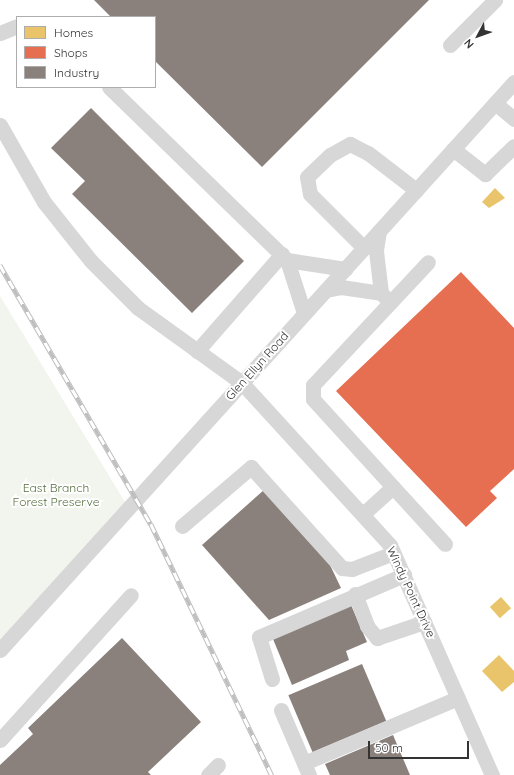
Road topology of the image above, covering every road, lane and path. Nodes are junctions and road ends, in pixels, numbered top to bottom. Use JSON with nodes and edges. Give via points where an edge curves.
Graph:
{"nodes":[{"id":1,"x":495,"y":0,"type":"edge"},
{"id":2,"x":16,"y":26,"type":"edge"},
{"id":3,"x":0,"y":33,"type":"edge"},
{"id":4,"x":450,"y":45,"type":"dead end"},
{"id":5,"x":514,"y":82,"type":"edge"},
{"id":6,"x":110,"y":88,"type":"edge"},
{"id":7,"x":495,"y":103,"type":"junction"},
{"id":8,"x":514,"y":119,"type":"edge"},
{"id":9,"x":0,"y":124,"type":"edge"},
{"id":10,"x":514,"y":146,"type":"edge"},
{"id":11,"x":453,"y":149,"type":"junction"},
{"id":12,"x":416,"y":190,"type":"junction"},
{"id":13,"x":379,"y":230,"type":"junction"},
{"id":14,"x":364,"y":248,"type":"junction"},
{"id":15,"x":285,"y":257,"type":"junction"},
{"id":16,"x":428,"y":262,"type":"dead end"},
{"id":17,"x":345,"y":268,"type":"junction"},
{"id":18,"x":326,"y":290,"type":"junction"},
{"id":19,"x":385,"y":297,"type":"junction"},
{"id":20,"x":304,"y":313,"type":"junction"},
{"id":21,"x":197,"y":351,"type":"junction"},
{"id":22,"x":242,"y":382,"type":"junction"},
{"id":23,"x":393,"y":487,"type":"junction"},
{"id":24,"x":364,"y":512,"type":"junction"},
{"id":25,"x":182,"y":526,"type":"dead end"},
{"id":26,"x":445,"y":544,"type":"dead end"},
{"id":27,"x":393,"y":553,"type":"junction"},
{"id":28,"x":404,"y":575,"type":"junction"},
{"id":29,"x":355,"y":594,"type":"junction"},
{"id":30,"x":130,"y":595,"type":"dead end"},
{"id":31,"x":424,"y":622,"type":"junction"},
{"id":32,"x":0,"y":650,"type":"edge"},
{"id":33,"x":272,"y":679,"type":"dead end"},
{"id":34,"x":458,"y":698,"type":"junction"},
{"id":35,"x":281,"y":710,"type":"dead end"},
{"id":36,"x":0,"y":740,"type":"edge"},
{"id":37,"x":307,"y":769,"type":"edge"},
{"id":38,"x":492,"y":775,"type":"edge"}],
"edges":[{"from":1,"to":4,"type":"street"},
{"from":2,"to":3,"type":"street"},
{"from":5,"to":7,"type":"street","name":"Glen Ellyn Road"},
{"from":6,"to":15,"type":"street"},
{"from":7,"to":8,"type":"street"},
{"from":7,"to":11,"type":"street","name":"Glen Ellyn Road"},
{"from":9,"to":21,"type":"street","name":"Windy Point Drive","via":[[44,202],[86,256],[138,308]]},
{"from":10,"to":11,"type":"street","via":[[486,174]]},
{"from":11,"to":12,"type":"street","name":"Glen Ellyn Road"},
{"from":12,"to":13,"type":"street","name":"Glen Ellyn Road"},
{"from":12,"to":14,"type":"street","via":[[368,153],[350,144],[330,155],[307,177],[310,194]]},
{"from":13,"to":14,"type":"street","name":"Glen Ellyn Road"},
{"from":13,"to":19,"type":"street","via":[[376,251]]},
{"from":14,"to":17,"type":"street","name":"Glen Ellyn Road"},
{"from":15,"to":17,"type":"street"},
{"from":15,"to":20,"type":"street"},
{"from":15,"to":21,"type":"street"},
{"from":16,"to":19,"type":"street"},
{"from":17,"to":18,"type":"street","name":"Glen Ellyn Road"},
{"from":18,"to":19,"type":"street","via":[[341,287]]},
{"from":18,"to":20,"type":"street","name":"Glen Ellyn Road"},
{"from":19,"to":23,"type":"street","via":[[313,385],[313,399]]},
{"from":20,"to":22,"type":"street","name":"Glen Ellyn Road"},
{"from":21,"to":22,"type":"street","name":"Windy Point Drive"},
{"from":22,"to":24,"type":"street","name":"Windy Point Drive"},
{"from":22,"to":32,"type":"street","name":"Glen Ellyn Road"},
{"from":23,"to":24,"type":"street"},
{"from":23,"to":26,"type":"street"},
{"from":24,"to":27,"type":"street","name":"Windy Point Drive"},
{"from":25,"to":27,"type":"street","via":[[251,467],[342,568],[352,569]]},
{"from":27,"to":28,"type":"street","name":"Windy Point Drive"},
{"from":28,"to":29,"type":"street"},
{"from":28,"to":31,"type":"street","name":"Windy Point Drive"},
{"from":29,"to":31,"type":"street","via":[[367,626],[377,638]]},
{"from":29,"to":33,"type":"street","via":[[259,637]]},
{"from":30,"to":36,"type":"street"},
{"from":31,"to":34,"type":"street","name":"Windy Point Drive"},
{"from":34,"to":37,"type":"street"},
{"from":34,"to":38,"type":"street","name":"Windy Point Drive"},
{"from":35,"to":37,"type":"street"}]}
